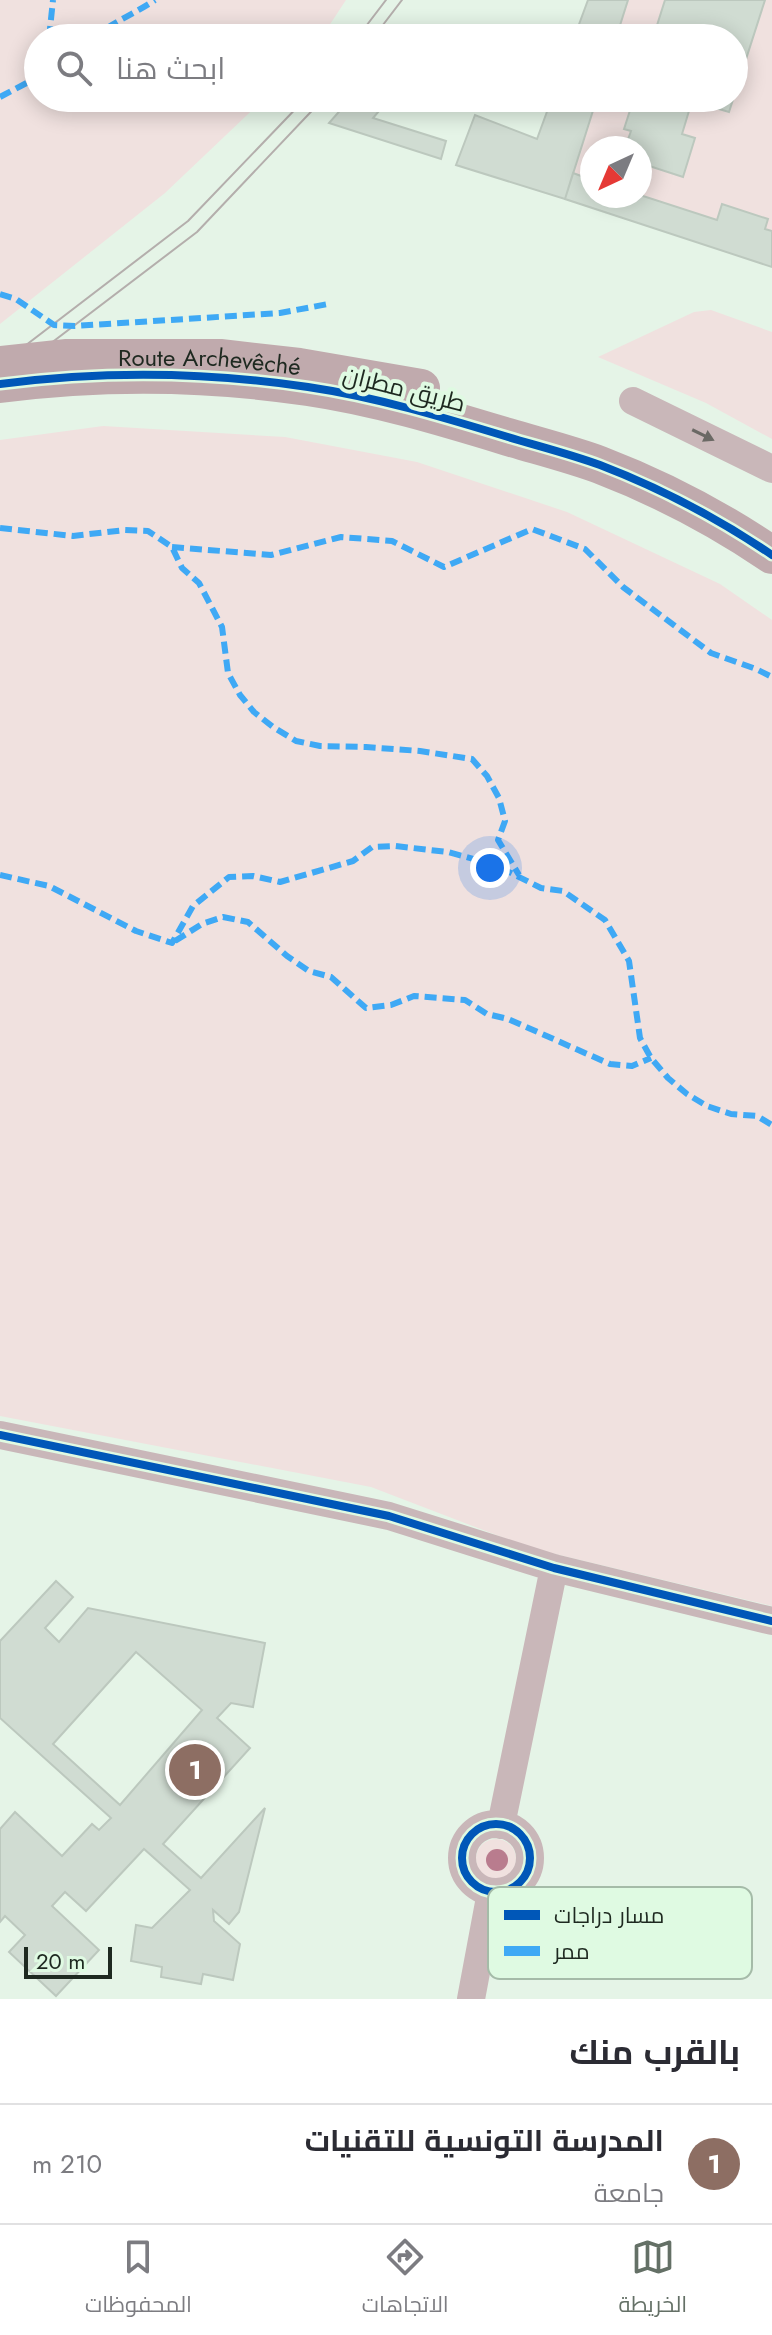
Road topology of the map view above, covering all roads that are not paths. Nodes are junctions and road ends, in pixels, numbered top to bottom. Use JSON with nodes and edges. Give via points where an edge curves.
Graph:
{"nodes":[{"id":1,"x":0,"y":365,"type":"edge"},
{"id":2,"x":0,"y":384,"type":"edge"},
{"id":3,"x":422,"y":400,"type":"junction"},
{"id":4,"x":633,"y":401,"type":"dead end"},
{"id":5,"x":772,"y":469,"type":"edge"},
{"id":6,"x":772,"y":525,"type":"edge"},
{"id":7,"x":772,"y":555,"type":"edge"},
{"id":8,"x":0,"y":1435,"type":"edge"},
{"id":9,"x":554,"y":1568,"type":"junction"},
{"id":10,"x":772,"y":1621,"type":"edge"},
{"id":11,"x":501,"y":1825,"type":"junction"},
{"id":12,"x":514,"y":1887,"type":"edge"},
{"id":13,"x":488,"y":1891,"type":"edge"},
{"id":14,"x":488,"y":1908,"type":"edge"},
{"id":15,"x":471,"y":1999,"type":"edge"}],
"edges":[{"from":1,"to":3,"type":"street","name":"Route Archevêché","bridge":true,"via":[[67,358],[220,358],[299,367]]},
{"from":2,"to":3,"type":"street","name":"طريق مطران","via":[[52,378],[218,378]]},
{"from":3,"to":6,"type":"street","name":"Route Archevêché","via":[[592,436]]},
{"from":3,"to":7,"type":"street","name":"طريق مطران","via":[[601,465],[678,500]]},
{"from":4,"to":5,"type":"street","one_way":true},
{"from":8,"to":9,"type":"street","via":[[389,1516]]},
{"from":9,"to":10,"type":"street"},
{"from":9,"to":11,"type":"street"},
{"from":11,"to":12,"type":"street","via":[[514,1829],[529,1850],[530,1864]]},
{"from":11,"to":13,"type":"street","via":[[476,1831],[462,1853],[468,1878]]},
{"from":14,"to":15,"type":"street"}]}
